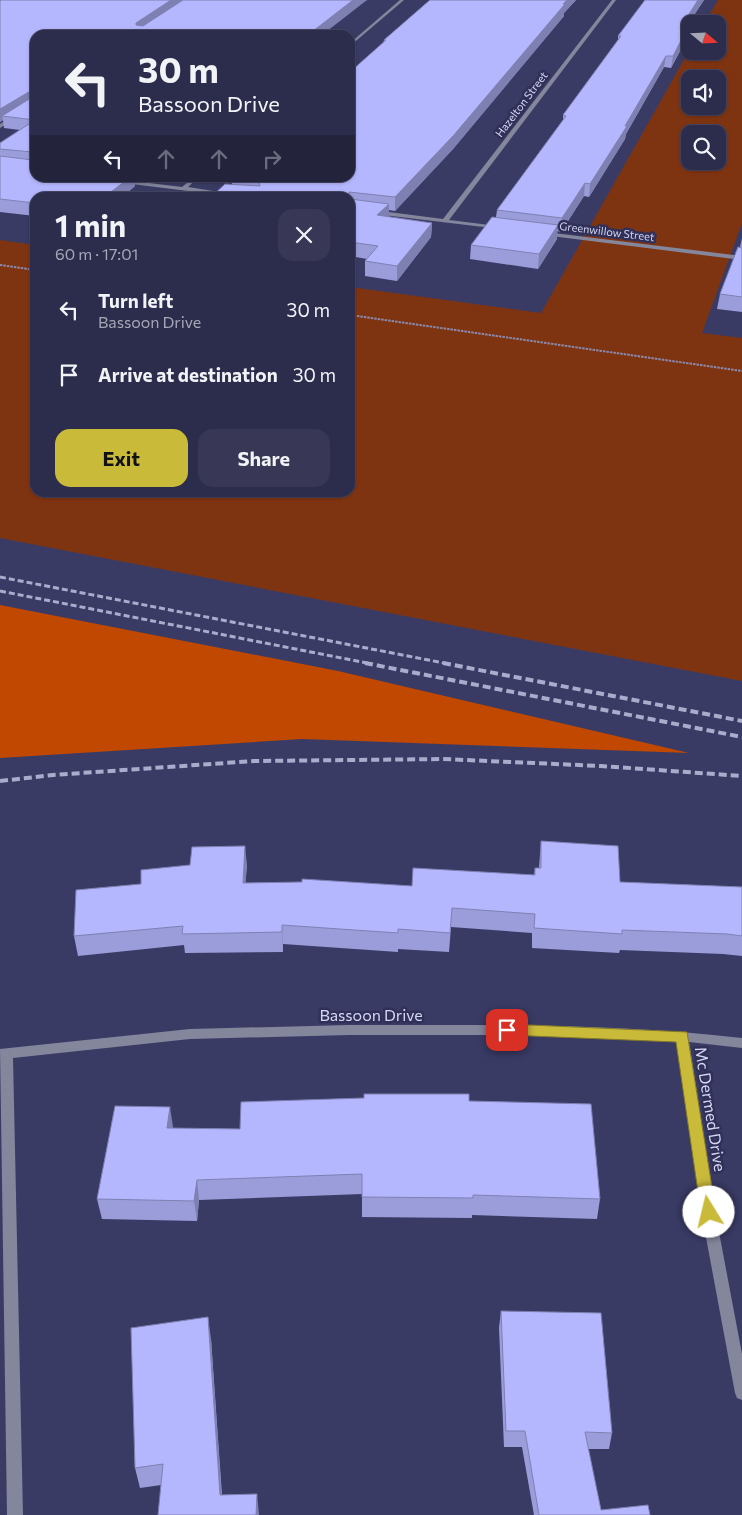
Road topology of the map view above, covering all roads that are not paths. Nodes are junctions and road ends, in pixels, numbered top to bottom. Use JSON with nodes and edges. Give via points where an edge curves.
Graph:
{"nodes":[{"id":1,"x":402,"y":0,"type":"edge"},
{"id":2,"x":614,"y":0,"type":"edge"},
{"id":3,"x":355,"y":41,"type":"edge"},
{"id":4,"x":30,"y":107,"type":"edge"},
{"id":5,"x":0,"y":126,"type":"edge"},
{"id":6,"x":133,"y":182,"type":"edge"},
{"id":7,"x":191,"y":182,"type":"edge"},
{"id":8,"x":184,"y":188,"type":"junction"},
{"id":9,"x":215,"y":192,"type":"edge"},
{"id":10,"x":355,"y":210,"type":"edge"},
{"id":11,"x":444,"y":221,"type":"junction"},
{"id":12,"x":504,"y":228,"type":"edge"},
{"id":13,"x":534,"y":232,"type":"edge"},
{"id":14,"x":742,"y":258,"type":"edge"},
{"id":15,"x":682,"y":1036,"type":"junction"},
{"id":16,"x":742,"y":1043,"type":"edge"},
{"id":17,"x":4,"y":1054,"type":"edge"},
{"id":18,"x":742,"y":1393,"type":"edge"},
{"id":19,"x":15,"y":1515,"type":"edge"}],
"edges":[{"from":1,"to":3,"type":"street"},
{"from":2,"to":11,"type":"street","name":"Hazelton Street"},
{"from":4,"to":5,"type":"street"},
{"from":6,"to":8,"type":"street"},
{"from":7,"to":8,"type":"street"},
{"from":8,"to":9,"type":"street"},
{"from":10,"to":11,"type":"street"},
{"from":11,"to":12,"type":"street"},
{"from":13,"to":14,"type":"street","name":"Greenwillow Street"},
{"from":15,"to":16,"type":"street","name":"Bassoon Drive"},
{"from":15,"to":17,"type":"street","name":"Bassoon Drive","via":[[507,1030],[190,1034]]},
{"from":15,"to":18,"type":"street","name":"Mc Dermed Drive","via":[[712,1232]]},
{"from":17,"to":19,"type":"street"}]}
